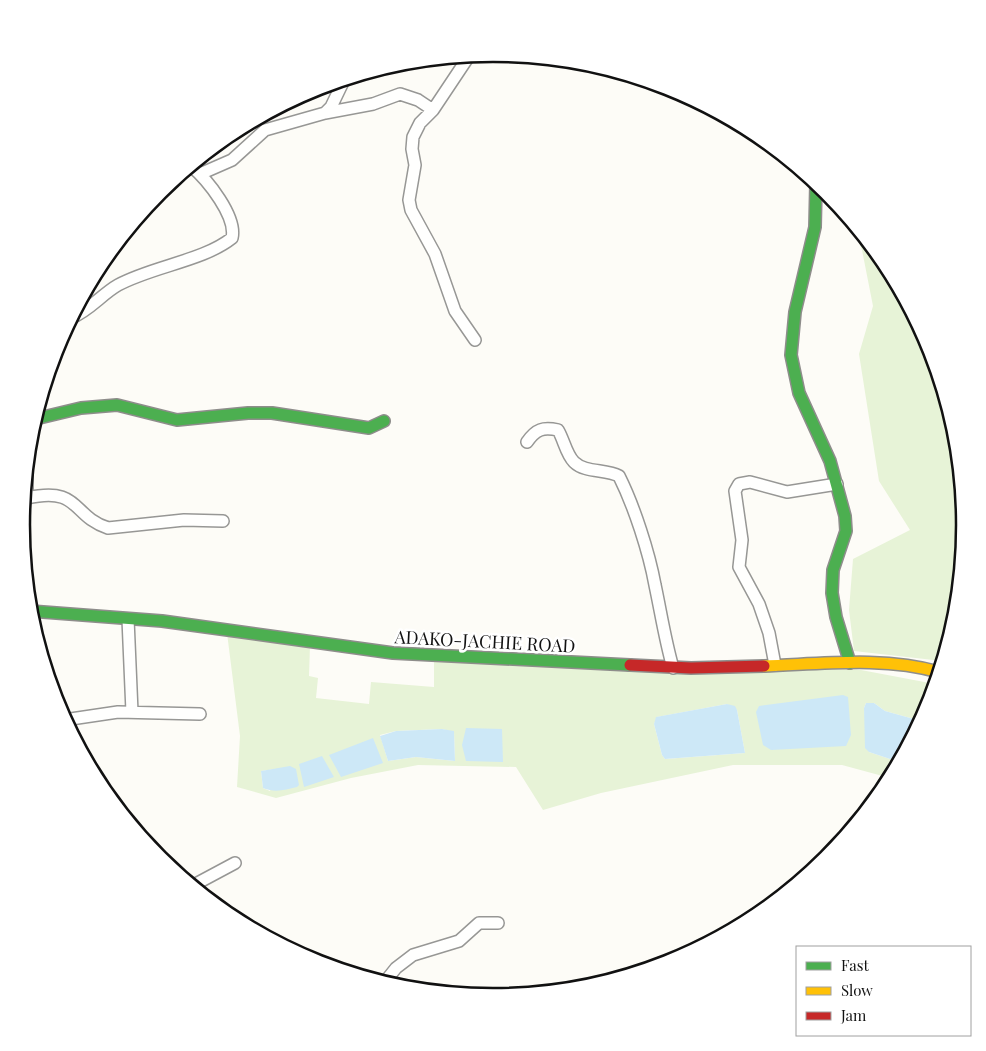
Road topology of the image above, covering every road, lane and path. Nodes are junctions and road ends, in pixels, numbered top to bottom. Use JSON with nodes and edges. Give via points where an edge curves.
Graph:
{"nodes":[{"id":1,"x":463,"y":63,"type":"edge"},
{"id":2,"x":340,"y":89,"type":"edge"},
{"id":3,"x":433,"y":110,"type":"junction"},
{"id":4,"x":326,"y":113,"type":"junction"},
{"id":5,"x":196,"y":170,"type":"edge"},
{"id":6,"x":817,"y":195,"type":"edge"},
{"id":7,"x":84,"y":309,"type":"edge"},
{"id":8,"x":475,"y":340,"type":"dead end"},
{"id":9,"x":43,"y":417,"type":"edge"},
{"id":10,"x":384,"y":421,"type":"dead end"},
{"id":11,"x":527,"y":442,"type":"dead end"},
{"id":12,"x":837,"y":484,"type":"junction"},
{"id":13,"x":31,"y":498,"type":"edge"},
{"id":14,"x":223,"y":521,"type":"dead end"},
{"id":15,"x":38,"y":612,"type":"edge"},
{"id":16,"x":128,"y":619,"type":"junction"},
{"id":17,"x":850,"y":663,"type":"junction"},
{"id":18,"x":775,"y":665,"type":"junction"},
{"id":19,"x":673,"y":668,"type":"junction"},
{"id":20,"x":932,"y":670,"type":"edge"},
{"id":21,"x":132,"y":712,"type":"junction"},
{"id":22,"x":200,"y":714,"type":"dead end"},
{"id":23,"x":73,"y":719,"type":"edge"},
{"id":24,"x":235,"y":863,"type":"dead end"},
{"id":25,"x":198,"y":883,"type":"edge"},
{"id":26,"x":498,"y":924,"type":"dead end"},
{"id":27,"x":389,"y":977,"type":"edge"}],
"edges":[{"from":1,"to":3,"type":"street"},
{"from":2,"to":4,"type":"street"},
{"from":3,"to":4,"type":"street","via":[[400,94],[373,104]]},
{"from":3,"to":8,"type":"street","via":[[420,123],[413,137],[414,165],[409,200],[411,210],[435,254],[456,311]]},
{"from":4,"to":5,"type":"street","via":[[265,130],[232,160]]},
{"from":5,"to":7,"type":"street","via":[[218,197],[234,228],[232,238],[221,247],[160,266],[117,286]]},
{"from":6,"to":12,"type":"street","via":[[814,236],[792,329],[791,355],[795,384]]},
{"from":9,"to":10,"type":"street","via":[[81,408],[117,405],[177,420],[272,413],[368,428]]},
{"from":11,"to":19,"type":"street","via":[[534,432],[544,428],[558,430],[574,462],[584,468],[619,476],[647,552]]},
{"from":12,"to":17,"type":"street","via":[[847,530],[833,571],[832,593]]},
{"from":12,"to":18,"type":"street","via":[[787,492],[750,482],[739,484],[735,491],[742,540],[739,567],[759,604]]},
{"from":13,"to":14,"type":"street","via":[[46,494],[65,497],[98,525],[108,528],[174,521]]},
{"from":15,"to":16,"type":"street","name":"ADAKO-JACHIE ROAD"},
{"from":16,"to":19,"type":"street","name":"ADAKO-JACHIE ROAD","via":[[241,631],[377,653]]},
{"from":16,"to":21,"type":"street"},
{"from":17,"to":18,"type":"street","name":"ADAKO-JACHIE ROAD"},
{"from":17,"to":20,"type":"street","name":"ADAKO-JACHIE ROAD","via":[[918,666]]},
{"from":18,"to":19,"type":"street","name":"ADAKO-JACHIE ROAD"},
{"from":21,"to":22,"type":"street"},
{"from":21,"to":23,"type":"street"},
{"from":24,"to":25,"type":"street"},
{"from":26,"to":27,"type":"street","via":[[479,923],[460,941],[413,955]]}]}
